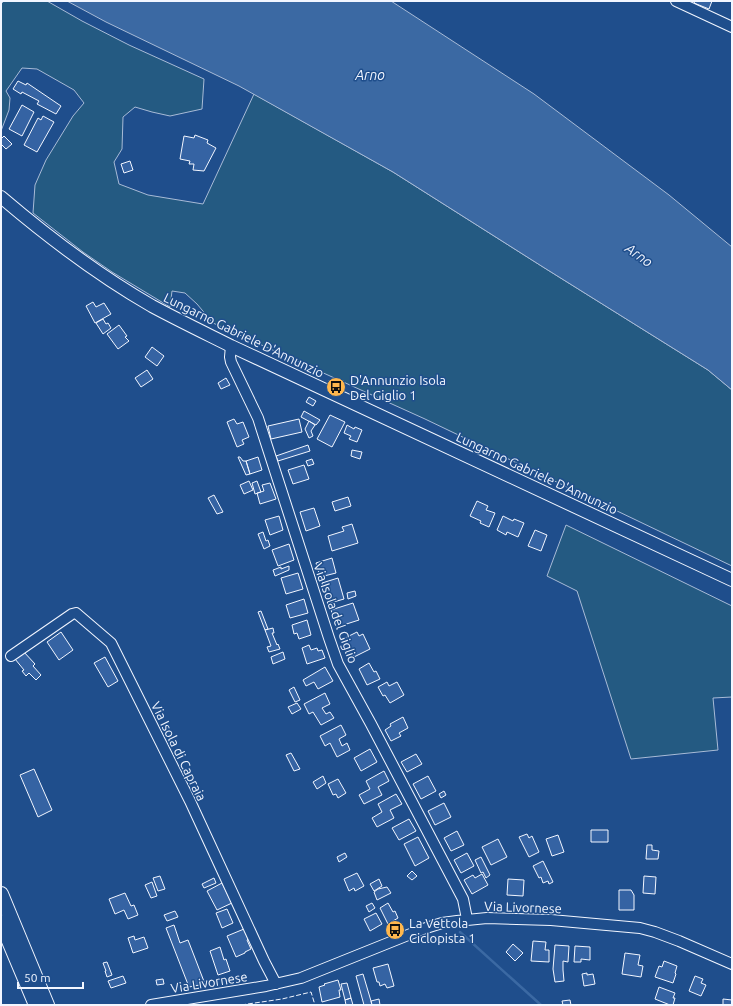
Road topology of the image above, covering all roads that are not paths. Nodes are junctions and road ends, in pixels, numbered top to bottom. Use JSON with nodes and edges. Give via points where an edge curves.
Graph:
{"nodes":[{"id":1,"x":676,"y":1,"type":"edge"},
{"id":2,"x":732,"y":27,"type":"edge"},
{"id":3,"x":1,"y":197,"type":"edge"},
{"id":4,"x":231,"y":346,"type":"junction"},
{"id":5,"x":732,"y":580,"type":"edge"},
{"id":6,"x":11,"y":656,"type":"dead end"},
{"id":7,"x":1,"y":894,"type":"edge"},
{"id":8,"x":467,"y":920,"type":"junction"},
{"id":9,"x":1,"y":922,"type":"edge"},
{"id":10,"x":732,"y":964,"type":"edge"},
{"id":11,"x":276,"y":984,"type":"junction"},
{"id":12,"x":36,"y":1005,"type":"edge"},
{"id":13,"x":47,"y":1005,"type":"edge"},
{"id":14,"x":151,"y":1005,"type":"edge"}],
"edges":[{"from":1,"to":2,"type":"street"},
{"from":3,"to":4,"type":"main road","name":"Lungarno Gabriele D'Annunzio","via":[[34,225],[104,276],[152,306]]},
{"from":4,"to":5,"type":"main road","name":"Lungarno Gabriele D'Annunzio"},
{"from":4,"to":8,"type":"street","name":"Via Isola del Giglio","via":[[231,362],[258,418],[338,664],[464,899]]},
{"from":6,"to":11,"type":"street","name":"Via Isola di Capraia","via":[[76,612],[111,642],[190,801]]},
{"from":7,"to":13,"type":"highway"},
{"from":8,"to":10,"type":"street","name":"Via Livornese","via":[[551,920],[640,928],[679,940]]},
{"from":8,"to":11,"type":"street","name":"Via Livornese","via":[[442,923],[423,929],[312,974]]},
{"from":9,"to":12,"type":"highway"},
{"from":11,"to":14,"type":"street","name":"Via Livornese"}]}
